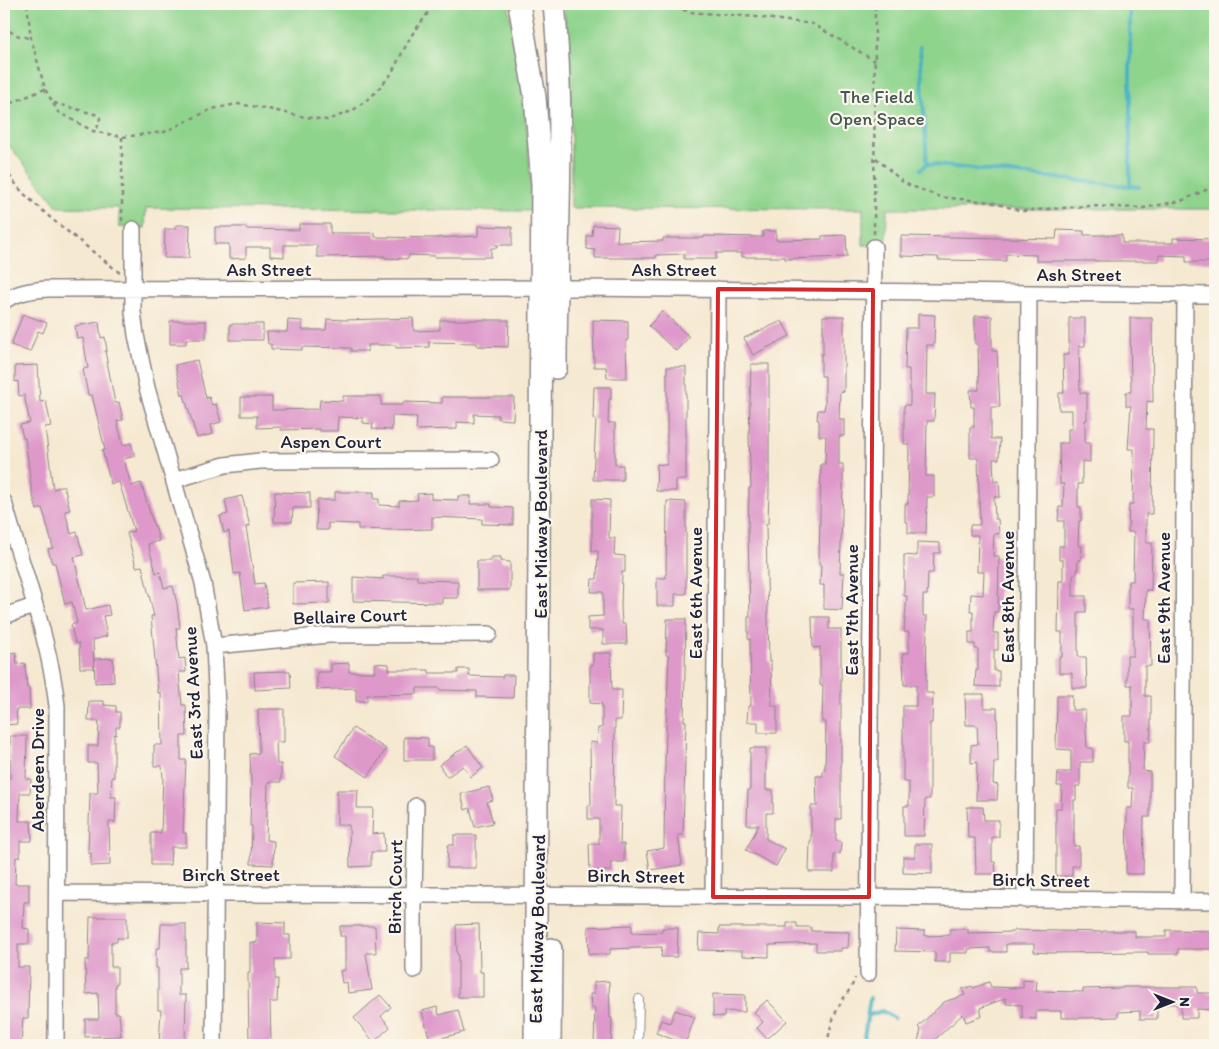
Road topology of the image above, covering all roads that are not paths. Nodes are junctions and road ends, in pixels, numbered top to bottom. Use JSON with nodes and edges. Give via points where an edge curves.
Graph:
{"nodes":[{"id":1,"x":519,"y":4,"type":"edge"},
{"id":2,"x":554,"y":4,"type":"edge"},
{"id":3,"x":127,"y":226,"type":"road end"},
{"id":4,"x":874,"y":245,"type":"road end"},
{"id":5,"x":549,"y":288,"type":"junction"},
{"id":6,"x":133,"y":289,"type":"junction"},
{"id":7,"x":718,"y":289,"type":"junction"},
{"id":8,"x":873,"y":290,"type":"junction"},
{"id":9,"x":1029,"y":293,"type":"junction"},
{"id":10,"x":1185,"y":294,"type":"junction"},
{"id":11,"x":1215,"y":295,"type":"edge"},
{"id":12,"x":4,"y":301,"type":"edge"},
{"id":13,"x":491,"y":460,"type":"dead end"},
{"id":14,"x":174,"y":480,"type":"junction"},
{"id":15,"x":4,"y":502,"type":"edge"},
{"id":16,"x":34,"y":606,"type":"junction"},
{"id":17,"x":4,"y":616,"type":"edge"},
{"id":18,"x":489,"y":634,"type":"dead end"},
{"id":19,"x":214,"y":646,"type":"junction"},
{"id":20,"x":416,"y":806,"type":"dead end"},
{"id":21,"x":57,"y":893,"type":"junction"},
{"id":22,"x":216,"y":894,"type":"junction"},
{"id":23,"x":544,"y":895,"type":"junction"},
{"id":24,"x":414,"y":896,"type":"junction"},
{"id":25,"x":713,"y":897,"type":"junction"},
{"id":26,"x":869,"y":897,"type":"junction"},
{"id":27,"x":1026,"y":900,"type":"junction"},
{"id":28,"x":1182,"y":901,"type":"junction"},
{"id":29,"x":1215,"y":902,"type":"edge"},
{"id":30,"x":414,"y":970,"type":"dead end"},
{"id":31,"x":868,"y":974,"type":"road end"},
{"id":32,"x":639,"y":999,"type":"dead end"},
{"id":33,"x":56,"y":1045,"type":"edge"},
{"id":34,"x":214,"y":1045,"type":"edge"},
{"id":35,"x":535,"y":1045,"type":"edge"},
{"id":36,"x":550,"y":1045,"type":"edge"},
{"id":37,"x":638,"y":1045,"type":"edge"}],
"edges":[{"from":1,"to":5,"type":"main road","name":"East Midway Boulevard","via":[[535,97]]},
{"from":2,"to":5,"type":"main road","name":"East Midway Boulevard","via":[[560,99],[560,215]]},
{"from":3,"to":6,"type":"street","name":"East 3rd Avenue"},
{"from":4,"to":8,"type":"street","name":"East 7th Avenue"},
{"from":5,"to":6,"type":"street","name":"Ash Street"},
{"from":5,"to":7,"type":"street","name":"Ash Street"},
{"from":5,"to":23,"type":"main road","name":"East Midway Boulevard"},
{"from":6,"to":12,"type":"street","via":[[29,290]]},
{"from":6,"to":14,"type":"street","name":"East 3rd Avenue","via":[[134,320],[142,368]]},
{"from":7,"to":8,"type":"street","name":"Ash Street"},
{"from":7,"to":25,"type":"street","name":"East 6th Avenue"},
{"from":8,"to":9,"type":"street","name":"Ash Street"},
{"from":8,"to":26,"type":"street","name":"East 7th Avenue"},
{"from":9,"to":10,"type":"street","name":"Ash Street"},
{"from":9,"to":27,"type":"street","name":"East 8th Avenue"},
{"from":10,"to":11,"type":"street","name":"Ash Street"},
{"from":10,"to":28,"type":"street","name":"East 9th Avenue"},
{"from":13,"to":14,"type":"street","name":"Aspen Court","via":[[260,461],[226,465]]},
{"from":14,"to":19,"type":"street","name":"East 3rd Avenue","via":[[203,583]]},
{"from":15,"to":16,"type":"street","name":"Aberdeen Drive"},
{"from":16,"to":17,"type":"street"},
{"from":16,"to":21,"type":"street","name":"Aberdeen Drive","via":[[53,674],[57,706]]},
{"from":18,"to":19,"type":"street","name":"Bellaire Court","via":[[329,635]]},
{"from":19,"to":22,"type":"street","name":"East 3rd Avenue","via":[[217,707]]},
{"from":20,"to":24,"type":"street","name":"Birch Court"},
{"from":21,"to":22,"type":"street","name":"Birch Street"},
{"from":21,"to":33,"type":"street","name":"Aberdeen Drive"},
{"from":22,"to":24,"type":"street","name":"Birch Street"},
{"from":22,"to":34,"type":"street","name":"East 3rd Avenue"},
{"from":23,"to":24,"type":"street","name":"Birch Street"},
{"from":23,"to":25,"type":"street","name":"Birch Street"},
{"from":23,"to":35,"type":"main road","name":"East Midway Boulevard"},
{"from":23,"to":36,"type":"main road","name":"East Midway Boulevard"},
{"from":24,"to":30,"type":"street","name":"Birch Court"},
{"from":25,"to":26,"type":"street","name":"Birch Street"},
{"from":26,"to":27,"type":"street","name":"Birch Street"},
{"from":26,"to":31,"type":"street","name":"East 7th Avenue"},
{"from":27,"to":28,"type":"street","name":"Birch Street"},
{"from":28,"to":29,"type":"street","name":"Birch Street"},
{"from":32,"to":37,"type":"lane"}]}
